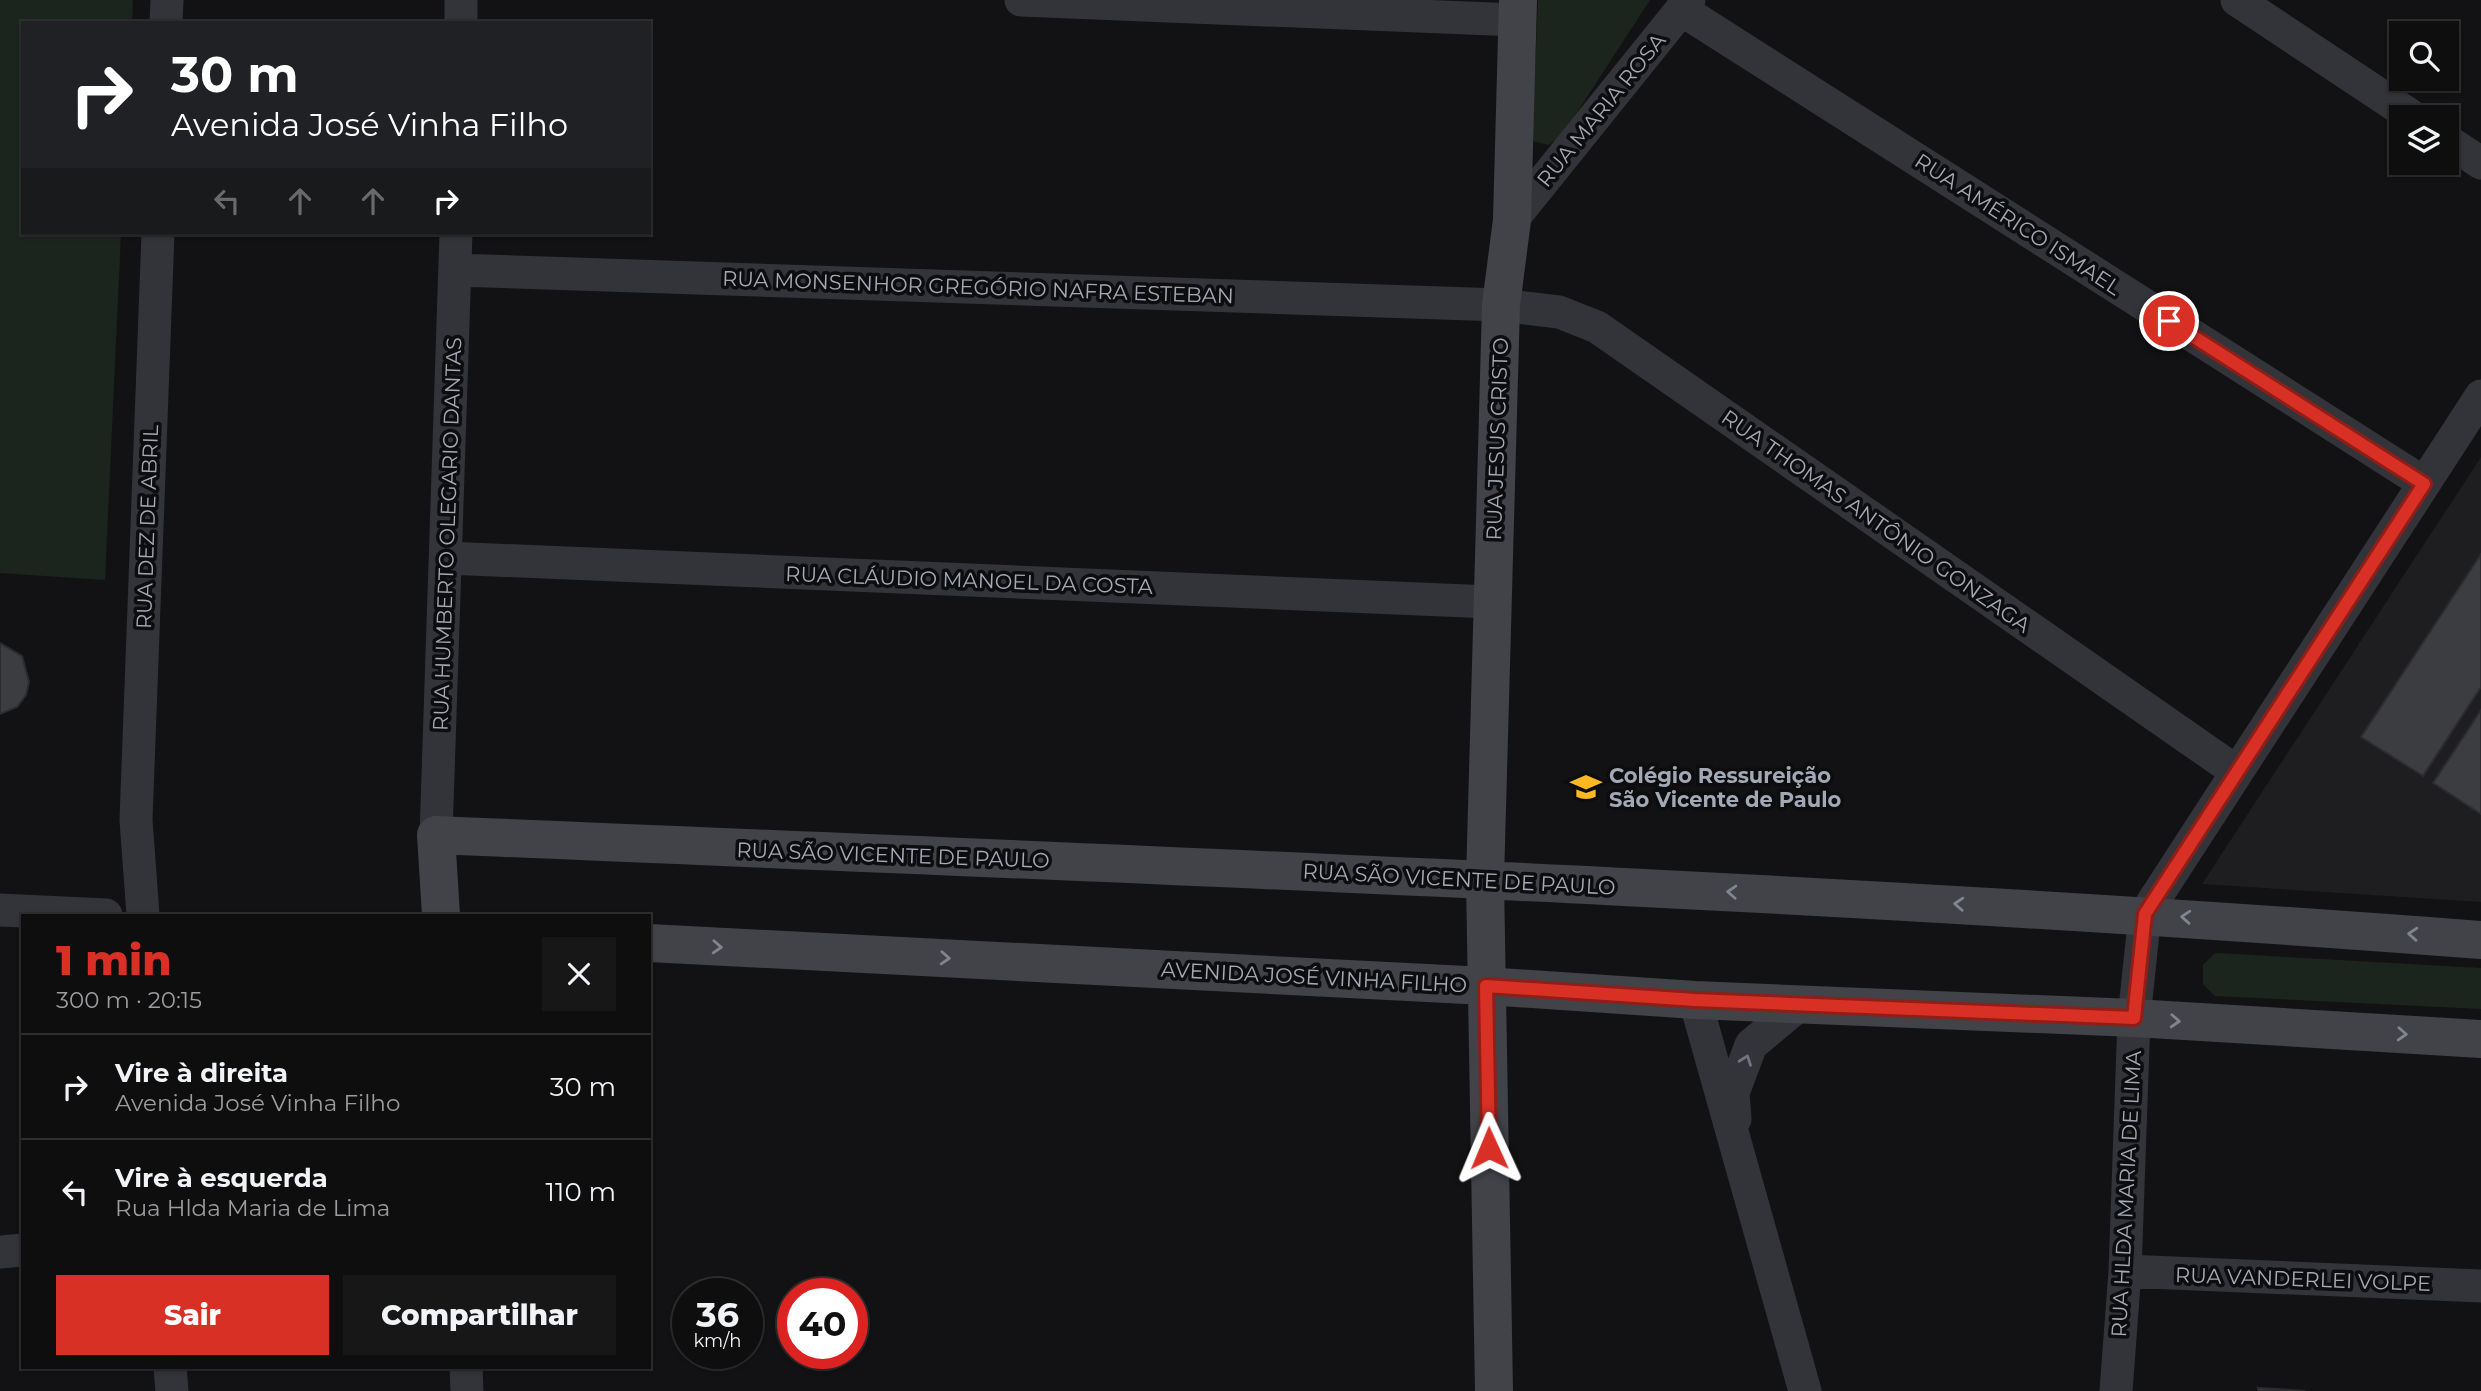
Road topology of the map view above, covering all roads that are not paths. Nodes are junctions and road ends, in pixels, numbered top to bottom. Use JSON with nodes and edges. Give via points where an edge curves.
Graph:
{"nodes":[{"id":1,"x":167,"y":0,"type":"edge"},
{"id":2,"x":461,"y":0,"type":"edge"},
{"id":3,"x":1021,"y":0,"type":"edge"},
{"id":4,"x":2237,"y":0,"type":"edge"},
{"id":5,"x":1686,"y":5,"type":"edge"},
{"id":6,"x":1518,"y":10,"type":"edge"},
{"id":7,"x":166,"y":21,"type":"edge"},
{"id":8,"x":461,"y":21,"type":"edge"},
{"id":9,"x":2395,"y":105,"type":"edge"},
{"id":10,"x":2459,"y":149,"type":"edge"},
{"id":11,"x":2481,"y":163,"type":"edge"},
{"id":12,"x":1512,"y":220,"type":"junction"},
{"id":13,"x":158,"y":235,"type":"edge"},
{"id":14,"x":456,"y":235,"type":"edge"},
{"id":15,"x":455,"y":270,"type":"junction"},
{"id":16,"x":1501,"y":305,"type":"junction"},
{"id":17,"x":2481,"y":396,"type":"edge"},
{"id":18,"x":2424,"y":484,"type":"junction"},
{"id":19,"x":447,"y":558,"type":"junction"},
{"id":20,"x":1491,"y":602,"type":"junction"},
{"id":21,"x":2237,"y":772,"type":"junction"},
{"id":22,"x":436,"y":835,"type":"junction"},
{"id":23,"x":1485,"y":880,"type":"junction"},
{"id":24,"x":0,"y":910,"type":"edge"},
{"id":25,"x":85,"y":914,"type":"edge"},
{"id":26,"x":142,"y":914,"type":"edge"},
{"id":27,"x":440,"y":914,"type":"edge"},
{"id":28,"x":2145,"y":914,"type":"junction"},
{"id":29,"x":2481,"y":940,"type":"edge"},
{"id":30,"x":651,"y":943,"type":"edge"},
{"id":31,"x":1486,"y":986,"type":"junction"},
{"id":32,"x":1695,"y":1000,"type":"junction"},
{"id":33,"x":1800,"y":1004,"type":"junction"},
{"id":34,"x":2134,"y":1018,"type":"junction"},
{"id":35,"x":2481,"y":1039,"type":"edge"},
{"id":36,"x":1737,"y":1150,"type":"junction"},
{"id":37,"x":21,"y":1250,"type":"edge"},
{"id":38,"x":0,"y":1252,"type":"edge"},
{"id":39,"x":2125,"y":1271,"type":"junction"},
{"id":40,"x":2481,"y":1286,"type":"edge"},
{"id":41,"x":170,"y":1369,"type":"edge"},
{"id":42,"x":466,"y":1369,"type":"edge"},
{"id":43,"x":172,"y":1391,"type":"edge"},
{"id":44,"x":467,"y":1391,"type":"edge"},
{"id":45,"x":1494,"y":1391,"type":"edge"},
{"id":46,"x":1805,"y":1391,"type":"edge"},
{"id":47,"x":2116,"y":1391,"type":"edge"}],
"edges":[{"from":1,"to":7,"type":"street"},
{"from":2,"to":8,"type":"street"},
{"from":3,"to":6,"type":"street"},
{"from":4,"to":9,"type":"street"},
{"from":5,"to":12,"type":"street","name":"RUA MARIA ROSA"},
{"from":5,"to":18,"type":"street","name":"RUA AMÉRICO ISMAEL"},
{"from":6,"to":12,"type":"street","name":"RUA JESUS CRISTO"},
{"from":10,"to":11,"type":"street"},
{"from":12,"to":16,"type":"street","name":"RUA JESUS CRISTO"},
{"from":13,"to":26,"type":"street","name":"RUA DEZ DE ABRIL","via":[[136,820]]},
{"from":14,"to":15,"type":"street","name":"RUA HUMBERTO OLEGARIO DANTAS"},
{"from":15,"to":16,"type":"street","name":"RUA MONSENHOR GREGÓRIO NAFRA ESTEBAN"},
{"from":15,"to":19,"type":"street","name":"RUA HUMBERTO OLEGARIO DANTAS"},
{"from":16,"to":20,"type":"street","name":"RUA JESUS CRISTO"},
{"from":16,"to":21,"type":"street","name":"RUA THOMAS ANTÔNIO GONZAGA","via":[[1559,312],[1597,327]]},
{"from":17,"to":18,"type":"street"},
{"from":18,"to":21,"type":"street"},
{"from":19,"to":20,"type":"street","name":"RUA CLÁUDIO MANOEL DA COSTA"},
{"from":19,"to":22,"type":"street","name":"RUA HUMBERTO OLEGARIO DANTAS"},
{"from":20,"to":23,"type":"street","name":"RUA JESUS CRISTO"},
{"from":21,"to":28,"type":"street"},
{"from":22,"to":23,"type":"street","name":"RUA SÃO VICENTE DE PAULO"},
{"from":22,"to":27,"type":"street"},
{"from":28,"to":23,"type":"street","name":"RUA SÃO VICENTE DE PAULO","one_way":true},
{"from":23,"to":31,"type":"street","name":"RUA JESUS CRISTO"},
{"from":24,"to":25,"type":"street"},
{"from":29,"to":28,"type":"street","name":"RUA SÃO VICENTE DE PAULO","one_way":true},
{"from":28,"to":34,"type":"street","name":"RUA HLDA MARIA DE LIMA"},
{"from":30,"to":31,"type":"street","name":"AVENIDA JOSÉ VINHA FILHO","one_way":true},
{"from":31,"to":32,"type":"street","name":"AVENIDA JOSÉ VINHA FILHO"},
{"from":31,"to":45,"type":"street","name":"RUA JESUS CRISTO"},
{"from":32,"to":33,"type":"street","name":"AVENIDA JOSÉ VINHA FILHO"},
{"from":32,"to":36,"type":"street"},
{"from":33,"to":34,"type":"street","name":"AVENIDA JOSÉ VINHA FILHO"},
{"from":36,"to":33,"type":"street","one_way":true,"via":[[1733,1093],[1751,1045]]},
{"from":34,"to":35,"type":"street","name":"AVENIDA JOSÉ VINHA FILHO","one_way":true},
{"from":34,"to":39,"type":"street","name":"RUA HLDA MARIA DE LIMA"},
{"from":36,"to":46,"type":"street"},
{"from":37,"to":38,"type":"street"},
{"from":39,"to":40,"type":"street","name":"RUA VANDERLEI VOLPE"},
{"from":39,"to":47,"type":"street","name":"RUA HLDA MARIA DE LIMA"},
{"from":41,"to":43,"type":"street"},
{"from":42,"to":44,"type":"street"}]}
